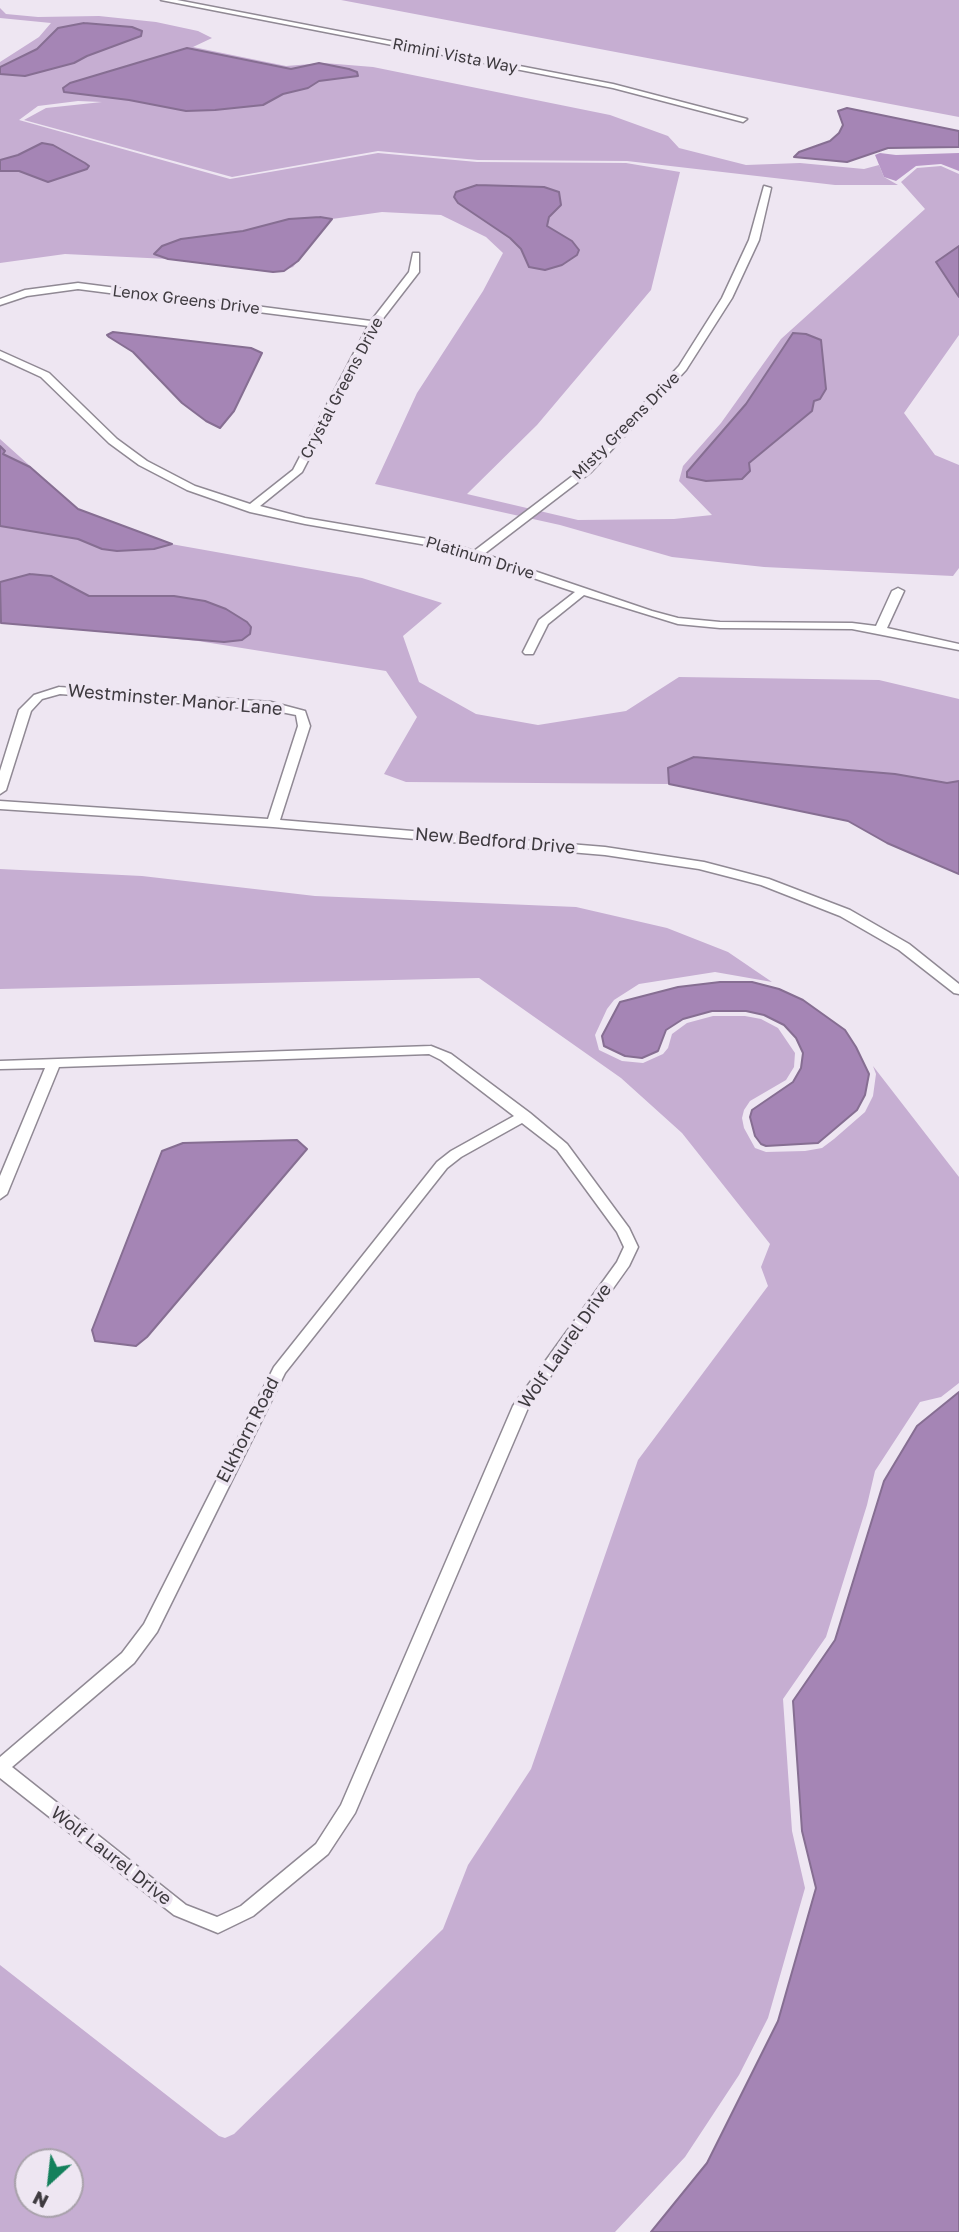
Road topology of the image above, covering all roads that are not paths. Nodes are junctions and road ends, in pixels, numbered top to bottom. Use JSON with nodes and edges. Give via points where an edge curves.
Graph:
{"nodes":[{"id":1,"x":165,"y":0,"type":"edge"},
{"id":2,"x":743,"y":118,"type":"dead end"},
{"id":3,"x":767,"y":188,"type":"dead end"},
{"id":4,"x":416,"y":255,"type":"dead end"},
{"id":5,"x":0,"y":302,"type":"edge"},
{"id":6,"x":374,"y":324,"type":"junction"},
{"id":7,"x":0,"y":354,"type":"edge"},
{"id":8,"x":250,"y":509,"type":"junction"},
{"id":9,"x":477,"y":554,"type":"junction"},
{"id":10,"x":583,"y":591,"type":"junction"},
{"id":11,"x":898,"y":591,"type":"dead end"},
{"id":12,"x":880,"y":629,"type":"junction"},
{"id":13,"x":959,"y":647,"type":"edge"},
{"id":14,"x":529,"y":652,"type":"dead end"},
{"id":15,"x":0,"y":790,"type":"edge"},
{"id":16,"x":0,"y":805,"type":"edge"},
{"id":17,"x":273,"y":823,"type":"junction"},
{"id":18,"x":959,"y":990,"type":"edge"},
{"id":19,"x":53,"y":1064,"type":"junction"},
{"id":20,"x":0,"y":1065,"type":"edge"},
{"id":21,"x":526,"y":1116,"type":"junction"},
{"id":22,"x":0,"y":1195,"type":"edge"},
{"id":23,"x":0,"y":1767,"type":"edge"}],
"edges":[{"from":1,"to":2,"type":"street","name":"Rimini Vista Way","via":[[612,86]]},
{"from":3,"to":9,"type":"street","name":"Misty Greens Drive","via":[[754,240],[727,298],[683,369],[587,470]]},
{"from":4,"to":6,"type":"street","name":"Crystal Greens Drive","via":[[414,272]]},
{"from":5,"to":6,"type":"street","name":"Lenox Greens Drive","via":[[25,293],[78,286]]},
{"from":6,"to":8,"type":"street","name":"Crystal Greens Drive","via":[[297,472]]},
{"from":7,"to":8,"type":"street","name":"Platinum Drive","via":[[45,375],[120,447],[151,468]]},
{"from":8,"to":9,"type":"street","name":"Platinum Drive","via":[[436,542]]},
{"from":9,"to":10,"type":"street","name":"Platinum Drive"},
{"from":10,"to":12,"type":"street","name":"Platinum Drive","via":[[688,622]]},
{"from":10,"to":14,"type":"street","via":[[543,622]]},
{"from":11,"to":12,"type":"street"},
{"from":12,"to":13,"type":"street","name":"Platinum Drive"},
{"from":15,"to":17,"type":"street","name":"Westminster Manor Lane","via":[[25,710],[38,697],[59,690],[271,706],[301,713],[304,726]]},
{"from":16,"to":17,"type":"street","name":"New Bedford Drive"},
{"from":17,"to":18,"type":"street","name":"New Bedford Drive","via":[[605,851],[700,865],[765,882],[845,914],[904,947]]},
{"from":19,"to":20,"type":"street","name":"Wolf Laurel Drive"},
{"from":19,"to":21,"type":"street","name":"Wolf Laurel Drive","via":[[431,1050]]},
{"from":19,"to":22,"type":"street"},
{"from":21,"to":23,"type":"street","name":"Elkhorn Road","via":[[442,1165],[279,1371],[151,1628],[128,1658]]},
{"from":21,"to":23,"type":"street","name":"Wolf Laurel Drive","via":[[562,1147],[631,1247],[521,1406],[349,1808],[322,1849],[247,1911],[218,1925],[180,1910]]}]}
